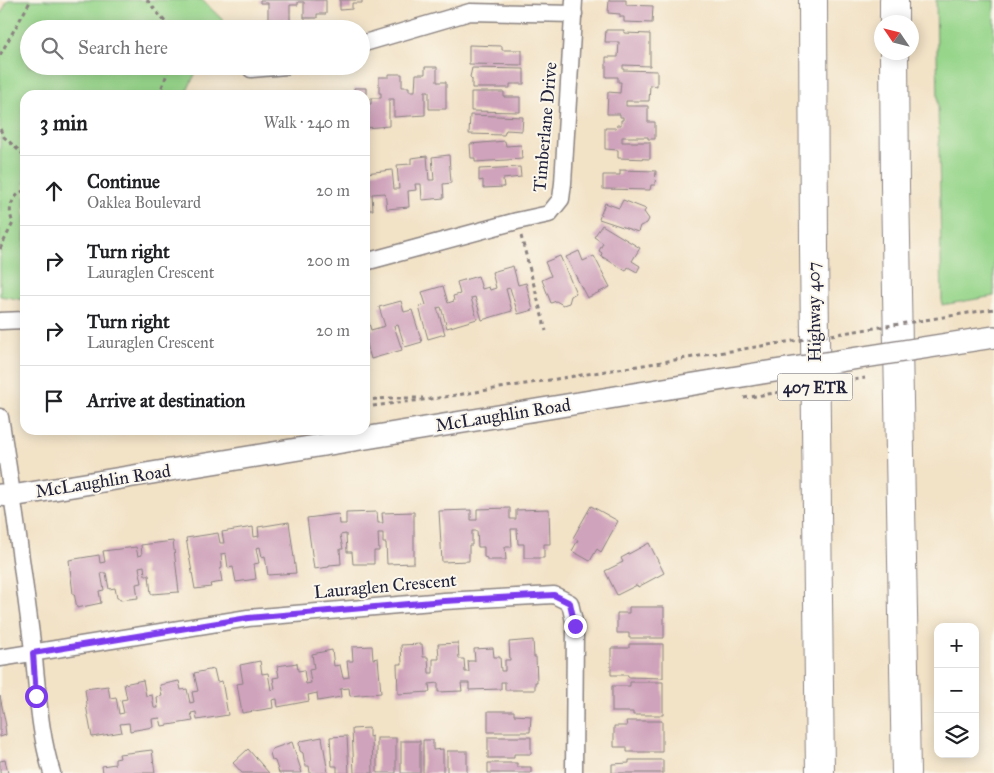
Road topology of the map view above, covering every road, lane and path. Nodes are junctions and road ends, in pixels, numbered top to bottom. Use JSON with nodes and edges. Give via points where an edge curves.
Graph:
{"nodes":[{"id":1,"x":31,"y":0,"type":"edge"},
{"id":2,"x":147,"y":0,"type":"edge"},
{"id":3,"x":813,"y":0,"type":"edge"},
{"id":4,"x":894,"y":0,"type":"edge"},
{"id":5,"x":574,"y":7,"type":"edge"},
{"id":6,"x":894,"y":15,"type":"edge"},
{"id":7,"x":164,"y":20,"type":"edge"},
{"id":8,"x":370,"y":41,"type":"edge"},
{"id":9,"x":0,"y":55,"type":"edge"},
{"id":10,"x":894,"y":60,"type":"edge"},
{"id":11,"x":167,"y":75,"type":"edge"},
{"id":12,"x":161,"y":90,"type":"edge"},
{"id":13,"x":0,"y":129,"type":"edge"},
{"id":14,"x":20,"y":151,"type":"edge"},
{"id":15,"x":20,"y":193,"type":"edge"},
{"id":16,"x":517,"y":221,"type":"junction"},
{"id":17,"x":0,"y":248,"type":"edge"},
{"id":18,"x":370,"y":261,"type":"edge"},
{"id":19,"x":994,"y":308,"type":"edge"},
{"id":20,"x":20,"y":320,"type":"edge"},
{"id":21,"x":0,"y":321,"type":"edge"},
{"id":22,"x":546,"y":331,"type":"dead end"},
{"id":23,"x":984,"y":338,"type":"edge"},
{"id":24,"x":868,"y":378,"type":"dead end"},
{"id":25,"x":438,"y":398,"type":"junction"},
{"id":26,"x":744,"y":398,"type":"dead end"},
{"id":27,"x":370,"y":400,"type":"edge"},
{"id":28,"x":370,"y":406,"type":"edge"},
{"id":29,"x":0,"y":417,"type":"edge"},
{"id":30,"x":4,"y":498,"type":"edge"},
{"id":31,"x":33,"y":653,"type":"junction"},
{"id":32,"x":0,"y":658,"type":"edge"},
{"id":33,"x":52,"y":773,"type":"edge"},
{"id":34,"x":574,"y":773,"type":"edge"},
{"id":35,"x":820,"y":773,"type":"edge"},
{"id":36,"x":906,"y":773,"type":"edge"}],
"edges":[{"from":1,"to":9,"type":"path"},
{"from":2,"to":7,"type":"path"},
{"from":3,"to":35,"type":"highway","name":"Highway 407","number":"407 ETR"},
{"from":4,"to":6,"type":"highway"},
{"from":5,"to":8,"type":"street","via":[[470,12]]},
{"from":5,"to":16,"type":"street","name":"Timberlane Drive","via":[[561,199],[549,214]]},
{"from":10,"to":36,"type":"highway"},
{"from":11,"to":12,"type":"path"},
{"from":13,"to":14,"type":"path"},
{"from":15,"to":17,"type":"path","via":[[12,202],[10,216],[13,224]]},
{"from":16,"to":18,"type":"street","name":"Timberlane Drive"},
{"from":16,"to":22,"type":"path"},
{"from":19,"to":25,"type":"path","bridge":true},
{"from":20,"to":21,"type":"street"},
{"from":23,"to":30,"type":"street","name":"McLaughlin Road","bridge":true},
{"from":24,"to":26,"type":"path","bridge":true},
{"from":25,"to":27,"type":"path"},
{"from":25,"to":28,"type":"path"},
{"from":29,"to":30,"type":"street"},
{"from":30,"to":31,"type":"street"},
{"from":31,"to":32,"type":"street"},
{"from":31,"to":33,"type":"street","via":[[36,696]]},
{"from":31,"to":34,"type":"street","name":"Lauraglen Crescent","via":[[248,618],[554,595],[570,603],[575,626]]}]}
